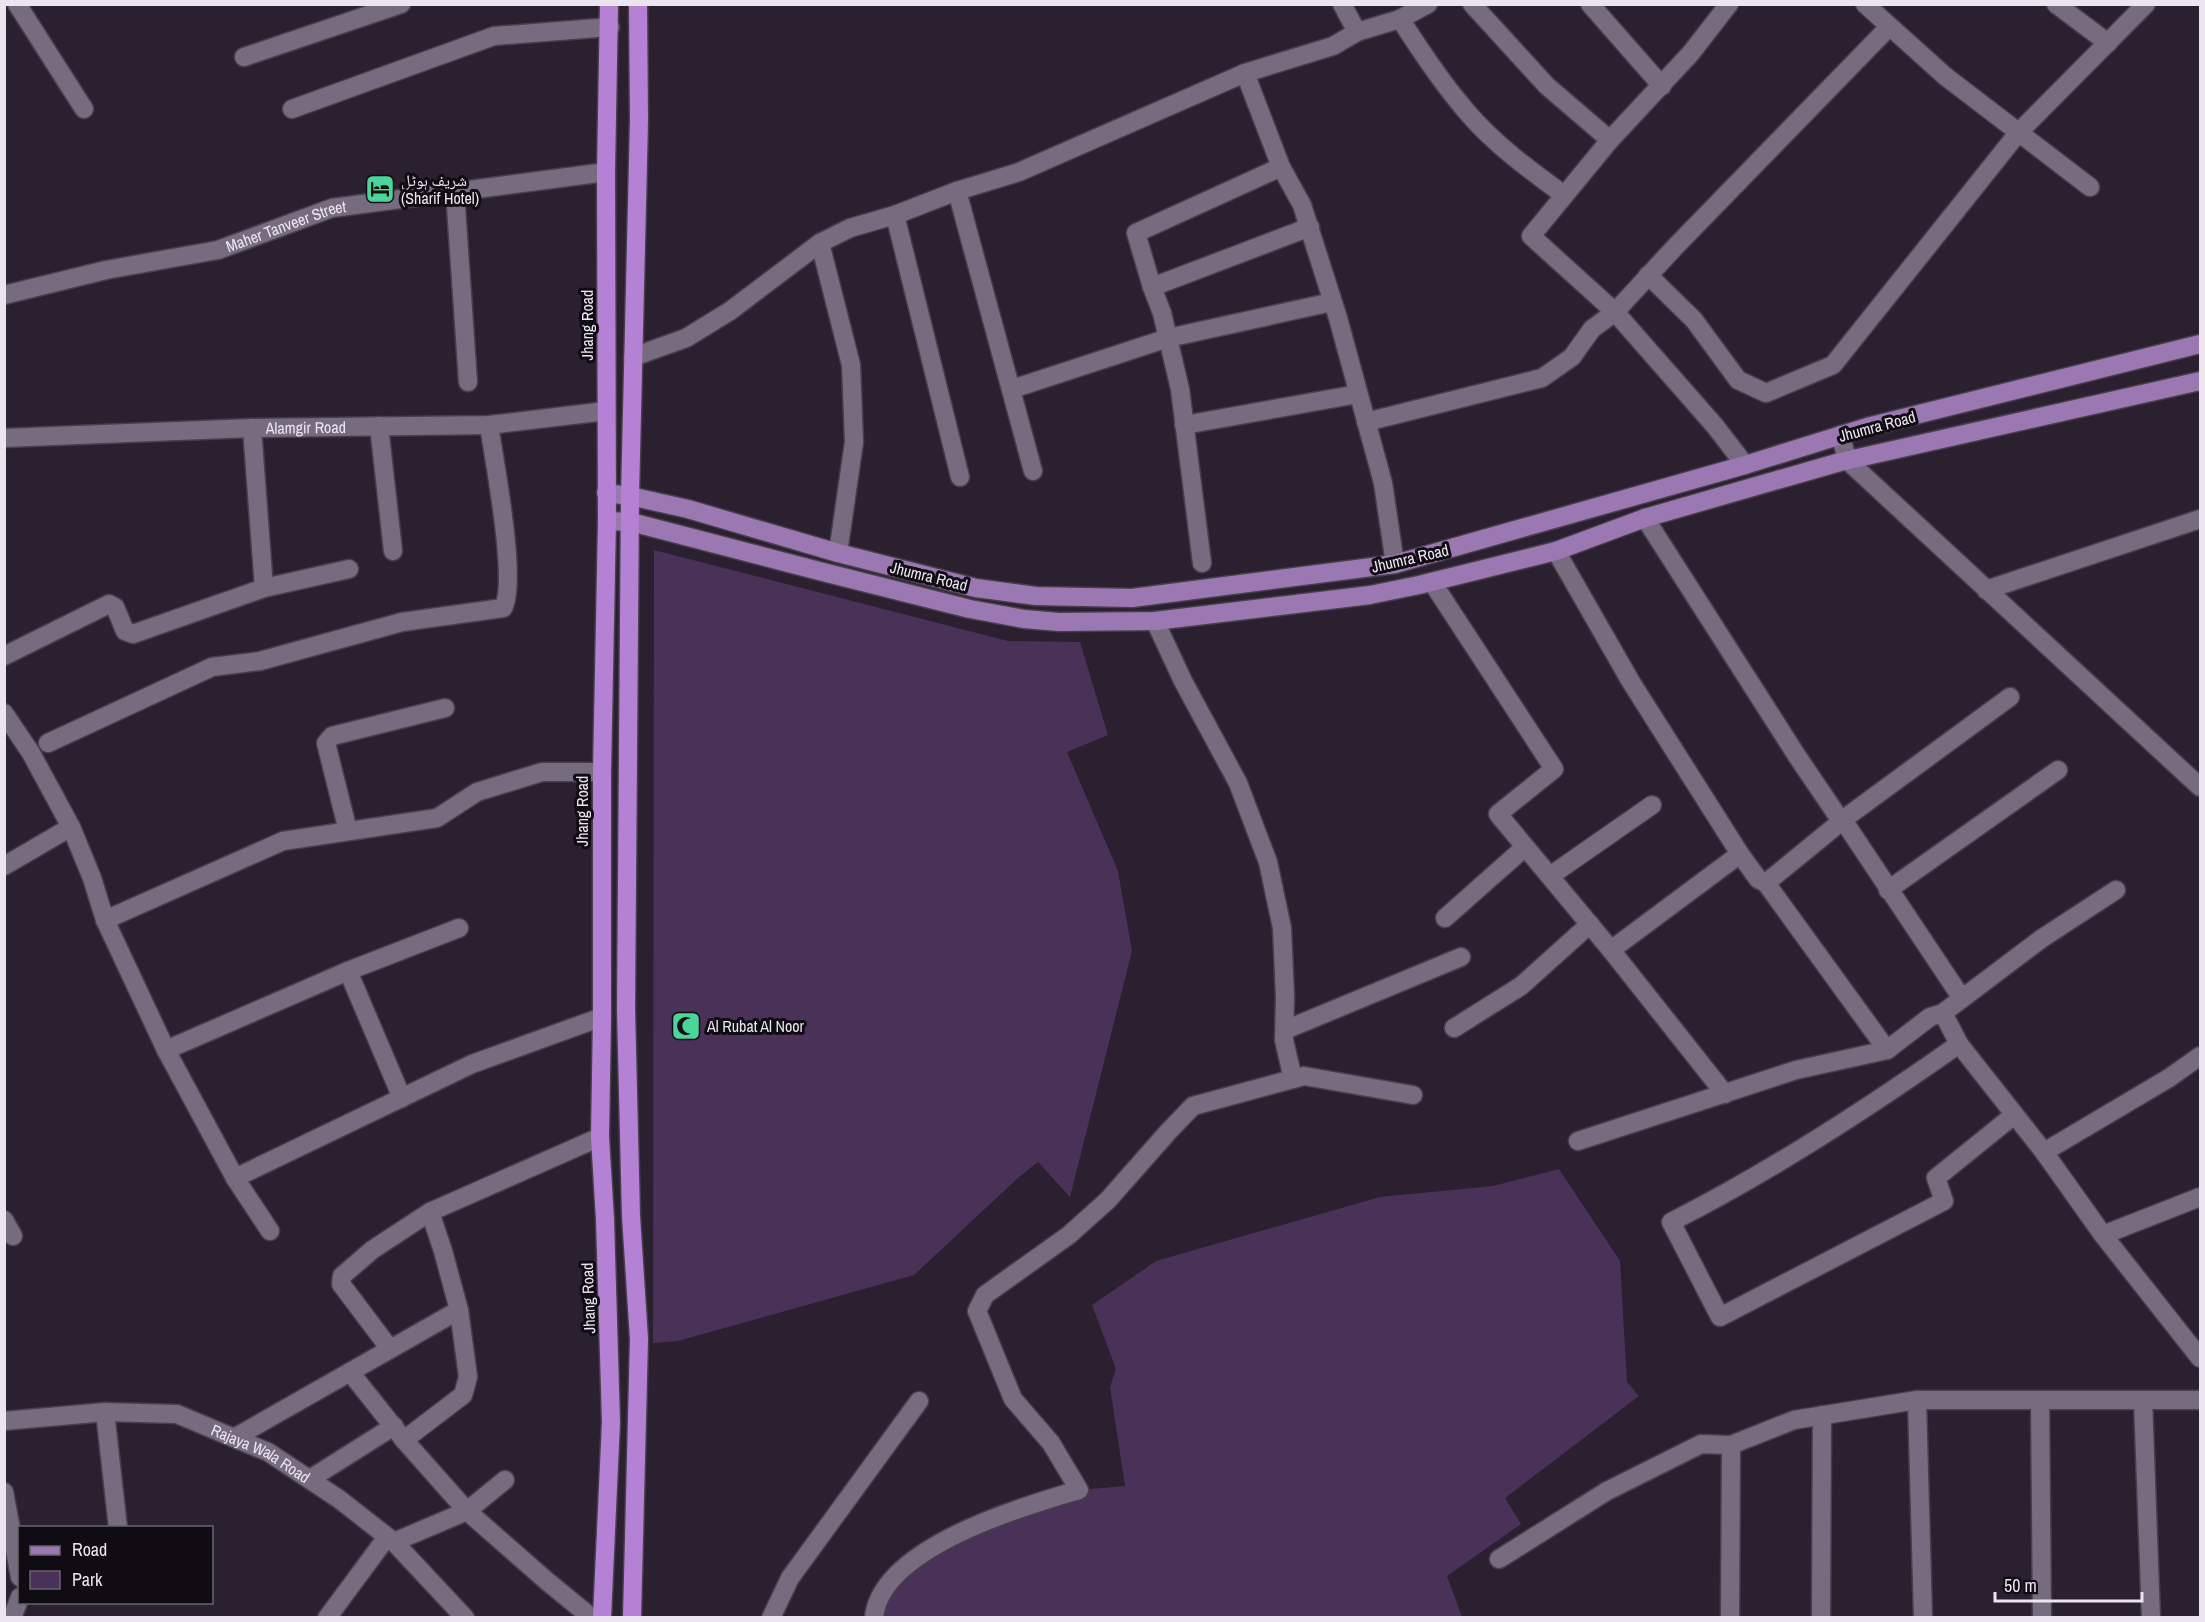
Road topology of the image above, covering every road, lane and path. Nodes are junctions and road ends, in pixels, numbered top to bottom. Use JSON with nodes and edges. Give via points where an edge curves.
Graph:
{"nodes":[{"id":1,"x":17,"y":4,"type":"edge"},
{"id":2,"x":400,"y":4,"type":"edge"},
{"id":3,"x":609,"y":4,"type":"edge"},
{"id":4,"x":638,"y":4,"type":"edge"},
{"id":5,"x":1342,"y":4,"type":"edge"},
{"id":6,"x":1472,"y":4,"type":"edge"},
{"id":7,"x":1590,"y":4,"type":"edge"},
{"id":8,"x":1730,"y":4,"type":"edge"},
{"id":9,"x":1865,"y":4,"type":"edge"},
{"id":10,"x":2056,"y":4,"type":"edge"},
{"id":11,"x":2146,"y":4,"type":"edge"},
{"id":12,"x":1421,"y":6,"type":"edge"},
{"id":13,"x":1400,"y":19,"type":"junction"},
{"id":14,"x":610,"y":27,"type":"junction"},
{"id":15,"x":1889,"y":27,"type":"junction"},
{"id":16,"x":1357,"y":32,"type":"junction"},
{"id":17,"x":2108,"y":44,"type":"junction"},
{"id":18,"x":244,"y":57,"type":"dead end"},
{"id":19,"x":1245,"y":73,"type":"junction"},
{"id":20,"x":1662,"y":86,"type":"junction"},
{"id":21,"x":84,"y":109,"type":"dead end"},
{"id":22,"x":292,"y":109,"type":"dead end"},
{"id":23,"x":2018,"y":133,"type":"junction"},
{"id":24,"x":1610,"y":141,"type":"junction"},
{"id":25,"x":1281,"y":167,"type":"junction"},
{"id":26,"x":606,"y":172,"type":"junction"},
{"id":27,"x":2090,"y":186,"type":"dead end"},
{"id":28,"x":957,"y":191,"type":"junction"},
{"id":29,"x":454,"y":192,"type":"junction"},
{"id":30,"x":1564,"y":195,"type":"junction"},
{"id":31,"x":895,"y":215,"type":"junction"},
{"id":32,"x":1310,"y":227,"type":"junction"},
{"id":33,"x":820,"y":243,"type":"junction"},
{"id":34,"x":1648,"y":275,"type":"junction"},
{"id":35,"x":1152,"y":287,"type":"junction"},
{"id":36,"x":4,"y":295,"type":"edge"},
{"id":37,"x":1332,"y":302,"type":"junction"},
{"id":38,"x":1615,"y":312,"type":"junction"},
{"id":39,"x":1168,"y":338,"type":"junction"},
{"id":40,"x":2200,"y":344,"type":"edge"},
{"id":41,"x":633,"y":357,"type":"junction"},
{"id":42,"x":468,"y":382,"type":"dead end"},
{"id":43,"x":2200,"y":383,"type":"edge"},
{"id":44,"x":1012,"y":389,"type":"junction"},
{"id":45,"x":1358,"y":394,"type":"junction"},
{"id":46,"x":606,"y":411,"type":"junction"},
{"id":47,"x":1366,"y":422,"type":"junction"},
{"id":48,"x":489,"y":425,"type":"junction"},
{"id":49,"x":1184,"y":425,"type":"junction"},
{"id":50,"x":379,"y":426,"type":"junction"},
{"id":51,"x":252,"y":428,"type":"junction"},
{"id":52,"x":1840,"y":435,"type":"junction"},
{"id":53,"x":4,"y":438,"type":"edge"},
{"id":54,"x":1848,"y":461,"type":"junction"},
{"id":55,"x":1745,"y":465,"type":"junction"},
{"id":56,"x":1033,"y":471,"type":"dead end"},
{"id":57,"x":960,"y":477,"type":"dead end"},
{"id":58,"x":606,"y":493,"type":"junction"},
{"id":59,"x":630,"y":496,"type":"junction"},
{"id":60,"x":1645,"y":518,"type":"junction"},
{"id":61,"x":2200,"y":519,"type":"edge"},
{"id":62,"x":607,"y":521,"type":"junction"},
{"id":63,"x":631,"y":522,"type":"junction"},
{"id":64,"x":393,"y":551,"type":"dead end"},
{"id":65,"x":1556,"y":551,"type":"junction"},
{"id":66,"x":838,"y":553,"type":"junction"},
{"id":67,"x":1202,"y":563,"type":"dead end"},
{"id":68,"x":1395,"y":564,"type":"junction"},
{"id":69,"x":349,"y":568,"type":"dead end"},
{"id":70,"x":1432,"y":582,"type":"junction"},
{"id":71,"x":264,"y":588,"type":"junction"},
{"id":72,"x":1986,"y":590,"type":"junction"},
{"id":73,"x":1155,"y":621,"type":"junction"},
{"id":74,"x":4,"y":656,"type":"edge"},
{"id":75,"x":2010,"y":697,"type":"dead end"},
{"id":76,"x":445,"y":708,"type":"dead end"},
{"id":77,"x":4,"y":713,"type":"edge"},
{"id":78,"x":48,"y":743,"type":"dead end"},
{"id":79,"x":2058,"y":770,"type":"dead end"},
{"id":80,"x":602,"y":772,"type":"junction"},
{"id":81,"x":2196,"y":779,"type":"edge"},
{"id":82,"x":1652,"y":805,"type":"dead end"},
{"id":83,"x":1842,"y":820,"type":"junction"},
{"id":84,"x":71,"y":827,"type":"junction"},
{"id":85,"x":348,"y":831,"type":"junction"},
{"id":86,"x":1525,"y":847,"type":"junction"},
{"id":87,"x":1740,"y":854,"type":"junction"},
{"id":88,"x":4,"y":866,"type":"edge"},
{"id":89,"x":1550,"y":876,"type":"junction"},
{"id":90,"x":1766,"y":883,"type":"junction"},
{"id":91,"x":1888,"y":890,"type":"junction"},
{"id":92,"x":2116,"y":890,"type":"dead end"},
{"id":93,"x":1444,"y":918,"type":"dead end"},
{"id":94,"x":105,"y":920,"type":"junction"},
{"id":95,"x":1590,"y":924,"type":"junction"},
{"id":96,"x":459,"y":928,"type":"dead end"},
{"id":97,"x":1611,"y":950,"type":"junction"},
{"id":98,"x":1461,"y":957,"type":"dead end"},
{"id":99,"x":348,"y":971,"type":"junction"},
{"id":100,"x":1966,"y":994,"type":"junction"},
{"id":101,"x":1942,"y":1013,"type":"junction"},
{"id":102,"x":602,"y":1017,"type":"junction"},
{"id":103,"x":1454,"y":1028,"type":"dead end"},
{"id":104,"x":1285,"y":1030,"type":"junction"},
{"id":105,"x":1959,"y":1044,"type":"junction"},
{"id":106,"x":166,"y":1050,"type":"junction"},
{"id":107,"x":1887,"y":1050,"type":"junction"},
{"id":108,"x":2200,"y":1056,"type":"edge"},
{"id":109,"x":1293,"y":1078,"type":"junction"},
{"id":110,"x":1725,"y":1094,"type":"junction"},
{"id":111,"x":1413,"y":1095,"type":"dead end"},
{"id":112,"x":402,"y":1098,"type":"junction"},
{"id":113,"x":2014,"y":1115,"type":"junction"},
{"id":114,"x":600,"y":1137,"type":"junction"},
{"id":115,"x":1578,"y":1141,"type":"dead end"},
{"id":116,"x":2044,"y":1152,"type":"junction"},
{"id":117,"x":235,"y":1178,"type":"junction"},
{"id":118,"x":2200,"y":1197,"type":"edge"},
{"id":119,"x":430,"y":1212,"type":"junction"},
{"id":120,"x":631,"y":1215,"type":"junction"},
{"id":121,"x":605,"y":1218,"type":"junction"},
{"id":122,"x":4,"y":1220,"type":"edge"},
{"id":123,"x":270,"y":1231,"type":"dead end"},
{"id":124,"x":2103,"y":1235,"type":"junction"},
{"id":125,"x":13,"y":1236,"type":"dead end"},
{"id":126,"x":459,"y":1310,"type":"junction"},
{"id":127,"x":390,"y":1349,"type":"junction"},
{"id":128,"x":2200,"y":1358,"type":"edge"},
{"id":129,"x":350,"y":1372,"type":"junction"},
{"id":130,"x":1917,"y":1400,"type":"junction"},
{"id":131,"x":2143,"y":1400,"type":"junction"},
{"id":132,"x":2200,"y":1400,"type":"edge"},
{"id":133,"x":919,"y":1401,"type":"dead end"},
{"id":134,"x":2040,"y":1401,"type":"junction"},
{"id":135,"x":105,"y":1412,"type":"junction"},
{"id":136,"x":1822,"y":1415,"type":"junction"},
{"id":137,"x":4,"y":1421,"type":"edge"},
{"id":138,"x":399,"y":1433,"type":"junction"},
{"id":139,"x":234,"y":1438,"type":"junction"},
{"id":140,"x":1731,"y":1444,"type":"junction"},
{"id":141,"x":310,"y":1479,"type":"junction"},
{"id":142,"x":505,"y":1480,"type":"dead end"},
{"id":143,"x":4,"y":1492,"type":"edge"},
{"id":144,"x":467,"y":1511,"type":"junction"},
{"id":145,"x":118,"y":1526,"type":"edge"},
{"id":146,"x":390,"y":1540,"type":"junction"},
{"id":147,"x":1499,"y":1559,"type":"dead end"},
{"id":148,"x":18,"y":1566,"type":"edge"},
{"id":149,"x":18,"y":1602,"type":"edge"},
{"id":150,"x":458,"y":1615,"type":"edge"},
{"id":151,"x":12,"y":1617,"type":"edge"},
{"id":152,"x":327,"y":1617,"type":"edge"},
{"id":153,"x":592,"y":1617,"type":"edge"},
{"id":154,"x":602,"y":1617,"type":"edge"},
{"id":155,"x":632,"y":1617,"type":"edge"},
{"id":156,"x":771,"y":1617,"type":"edge"},
{"id":157,"x":874,"y":1617,"type":"edge"},
{"id":158,"x":1730,"y":1617,"type":"edge"},
{"id":159,"x":1821,"y":1617,"type":"edge"},
{"id":160,"x":1923,"y":1617,"type":"edge"},
{"id":161,"x":2042,"y":1617,"type":"edge"},
{"id":162,"x":2151,"y":1617,"type":"edge"}],
"edges":[{"from":1,"to":21,"type":"street"},
{"from":2,"to":18,"type":"street"},
{"from":3,"to":14,"type":"highway","name":"Jhang Road"},
{"from":4,"to":41,"type":"highway"},
{"from":5,"to":16,"type":"street"},
{"from":6,"to":24,"type":"street","via":[[1547,86]]},
{"from":7,"to":20,"type":"street"},
{"from":8,"to":20,"type":"street"},
{"from":9,"to":15,"type":"street"},
{"from":10,"to":17,"type":"street"},
{"from":11,"to":17,"type":"street"},
{"from":12,"to":13,"type":"street"},
{"from":13,"to":16,"type":"street"},
{"from":13,"to":30,"type":"street","via":[[1468,114],[1527,169]]},
{"from":14,"to":22,"type":"street","via":[[495,36]]},
{"from":14,"to":26,"type":"highway","name":"Jhang Road"},
{"from":15,"to":23,"type":"street"},
{"from":15,"to":34,"type":"street"},
{"from":16,"to":19,"type":"street","via":[[1334,46]]},
{"from":17,"to":23,"type":"street"},
{"from":19,"to":25,"type":"street"},
{"from":19,"to":28,"type":"street","via":[[1019,172]]},
{"from":20,"to":24,"type":"street"},
{"from":23,"to":27,"type":"street"},
{"from":23,"to":34,"type":"street","via":[[1833,365],[1766,393],[1738,380],[1694,320]]},
{"from":24,"to":30,"type":"street"},
{"from":25,"to":32,"type":"street"},
{"from":25,"to":35,"type":"street","via":[[1136,233]]},
{"from":26,"to":29,"type":"street","name":"Maher Tanveer Street"},
{"from":26,"to":46,"type":"highway","name":"Jhang Road"},
{"from":28,"to":31,"type":"street"},
{"from":28,"to":44,"type":"street"},
{"from":29,"to":36,"type":"street","name":"Maher Tanveer Street","via":[[332,208],[218,250],[106,270]]},
{"from":29,"to":42,"type":"street"},
{"from":30,"to":38,"type":"street","via":[[1531,236]]},
{"from":31,"to":33,"type":"street","via":[[850,228]]},
{"from":31,"to":57,"type":"street"},
{"from":32,"to":35,"type":"street"},
{"from":32,"to":37,"type":"street"},
{"from":33,"to":41,"type":"street","via":[[730,311],[686,338]]},
{"from":33,"to":66,"type":"street","via":[[851,365],[854,442]]},
{"from":34,"to":38,"type":"street"},
{"from":35,"to":39,"type":"street"},
{"from":37,"to":39,"type":"street"},
{"from":37,"to":45,"type":"street"},
{"from":38,"to":47,"type":"street","via":[[1592,329],[1572,357],[1542,378]]},
{"from":38,"to":55,"type":"street"},
{"from":39,"to":44,"type":"street"},
{"from":39,"to":49,"type":"street"},
{"from":40,"to":52,"type":"main road","name":"Jhumra Road"},
{"from":41,"to":59,"type":"highway"},
{"from":43,"to":54,"type":"main road","name":"Jhumra Road"},
{"from":44,"to":56,"type":"street"},
{"from":45,"to":47,"type":"street"},
{"from":45,"to":49,"type":"street"},
{"from":46,"to":48,"type":"street","name":"Alamgir Road"},
{"from":46,"to":58,"type":"highway","name":"Jhang Road"},
{"from":47,"to":68,"type":"street","via":[[1383,483]]},
{"from":48,"to":50,"type":"street","name":"Alamgir Road"},
{"from":48,"to":78,"type":"street","via":[[507,551],[503,608],[402,622],[260,661],[212,667]]},
{"from":49,"to":67,"type":"street"},
{"from":50,"to":51,"type":"street","name":"Alamgir Road"},
{"from":50,"to":64,"type":"street"},
{"from":51,"to":53,"type":"street","name":"Alamgir Road"},
{"from":51,"to":71,"type":"street"},
{"from":52,"to":54,"type":"street"},
{"from":52,"to":55,"type":"main road","name":"Jhumra Road"},
{"from":54,"to":60,"type":"main road","name":"Jhumra Road"},
{"from":54,"to":72,"type":"street"},
{"from":55,"to":68,"type":"main road","name":"Jhumra Road"},
{"from":58,"to":59,"type":"main road","name":"Jhumra Road"},
{"from":58,"to":62,"type":"highway","name":"Jhang Road"},
{"from":59,"to":63,"type":"highway"},
{"from":59,"to":66,"type":"main road","name":"Jhumra Road"},
{"from":60,"to":65,"type":"main road","name":"Jhumra Road"},
{"from":60,"to":83,"type":"street"},
{"from":61,"to":72,"type":"street"},
{"from":62,"to":63,"type":"main road","name":"Jhumra Road"},
{"from":62,"to":80,"type":"highway","name":"Jhang Road"},
{"from":63,"to":73,"type":"main road","name":"Jhumra Road","via":[[970,609],[1059,622]]},
{"from":63,"to":120,"type":"highway","via":[[626,998]]},
{"from":65,"to":70,"type":"main road","name":"Jhumra Road"},
{"from":65,"to":87,"type":"street","via":[[1630,681]]},
{"from":66,"to":68,"type":"main road","name":"Jhumra Road","via":[[976,588],[1036,596],[1132,598]]},
{"from":69,"to":71,"type":"street"},
{"from":70,"to":73,"type":"main road","name":"Jhumra Road","via":[[1370,595]]},
{"from":70,"to":86,"type":"street","via":[[1554,769],[1498,814]]},
{"from":71,"to":74,"type":"street","via":[[133,634],[125,631],[115,607],[109,604]]},
{"from":72,"to":81,"type":"street"},
{"from":73,"to":104,"type":"street","via":[[1238,783],[1268,862],[1282,928]]},
{"from":75,"to":83,"type":"street"},
{"from":76,"to":85,"type":"street","via":[[327,739]]},
{"from":77,"to":84,"type":"street","via":[[31,753]]},
{"from":79,"to":91,"type":"street"},
{"from":80,"to":85,"type":"street","via":[[542,772],[477,792],[437,818]]},
{"from":80,"to":102,"type":"highway","name":"Jhang Road"},
{"from":82,"to":89,"type":"street"},
{"from":83,"to":90,"type":"street"},
{"from":83,"to":91,"type":"street"},
{"from":84,"to":88,"type":"street"},
{"from":84,"to":94,"type":"street"},
{"from":85,"to":94,"type":"street","via":[[284,841]]},
{"from":86,"to":89,"type":"street"},
{"from":86,"to":93,"type":"street"},
{"from":87,"to":90,"type":"street","via":[[1758,879]]},
{"from":87,"to":97,"type":"street"},
{"from":89,"to":95,"type":"street"},
{"from":90,"to":107,"type":"street"},
{"from":91,"to":100,"type":"street","via":[[1959,994]]},
{"from":92,"to":100,"type":"street"},
{"from":94,"to":106,"type":"street"},
{"from":95,"to":97,"type":"street"},
{"from":95,"to":103,"type":"street","via":[[1521,986]]},
{"from":96,"to":99,"type":"street"},
{"from":97,"to":110,"type":"street"},
{"from":98,"to":104,"type":"street"},
{"from":99,"to":106,"type":"street"},
{"from":99,"to":112,"type":"street"},
{"from":100,"to":101,"type":"street"},
{"from":101,"to":105,"type":"street"},
{"from":101,"to":107,"type":"street","via":[[1930,1017]]},
{"from":102,"to":112,"type":"street","via":[[471,1064]]},
{"from":102,"to":114,"type":"highway","name":"Jhang Road"},
{"from":104,"to":109,"type":"street"},
{"from":105,"to":113,"type":"street"},
{"from":105,"to":113,"type":"street","via":[[1872,1105],[1732,1191],[1671,1222],[1720,1317],[1944,1201],[1935,1178]]},
{"from":106,"to":117,"type":"street"},
{"from":107,"to":110,"type":"street","via":[[1796,1070]]},
{"from":108,"to":116,"type":"street"},
{"from":109,"to":111,"type":"street","via":[[1304,1076]]},
{"from":109,"to":157,"type":"street","via":[[1193,1106],[1108,1200],[1069,1235],[985,1295],[977,1311],[1013,1399],[1052,1443],[1079,1490],[1034,1503],[941,1541],[887,1582]]},
{"from":110,"to":115,"type":"street"},
{"from":112,"to":117,"type":"street"},
{"from":113,"to":116,"type":"street"},
{"from":114,"to":119,"type":"street"},
{"from":114,"to":121,"type":"highway","name":"Jhang Road"},
{"from":116,"to":124,"type":"street"},
{"from":117,"to":123,"type":"street"},
{"from":118,"to":124,"type":"street"},
{"from":119,"to":126,"type":"street"},
{"from":119,"to":127,"type":"street","via":[[372,1250],[340,1280]]},
{"from":120,"to":121,"type":"highway"},
{"from":120,"to":155,"type":"highway","via":[[639,1339]]},
{"from":121,"to":154,"type":"highway","name":"Jhang Road","via":[[611,1422]]},
{"from":122,"to":125,"type":"street"},
{"from":124,"to":128,"type":"street"},
{"from":126,"to":127,"type":"street"},
{"from":126,"to":138,"type":"street","via":[[468,1377],[463,1395]]},
{"from":127,"to":129,"type":"street"},
{"from":129,"to":138,"type":"street"},
{"from":129,"to":139,"type":"street"},
{"from":130,"to":134,"type":"street"},
{"from":130,"to":136,"type":"street"},
{"from":130,"to":160,"type":"street"},
{"from":131,"to":132,"type":"street"},
{"from":131,"to":134,"type":"street"},
{"from":131,"to":162,"type":"street"},
{"from":133,"to":156,"type":"street","via":[[790,1578]]},
{"from":134,"to":161,"type":"street"},
{"from":135,"to":137,"type":"street","name":"Rajaya Wala Road"},
{"from":135,"to":139,"type":"street","name":"Rajaya Wala Road","via":[[177,1414]]},
{"from":135,"to":145,"type":"street"},
{"from":136,"to":140,"type":"street","via":[[1794,1420]]},
{"from":136,"to":159,"type":"street"},
{"from":138,"to":141,"type":"street"},
{"from":138,"to":144,"type":"street"},
{"from":139,"to":141,"type":"street","name":"Rajaya Wala Road","via":[[268,1452]]},
{"from":140,"to":147,"type":"street","via":[[1701,1444],[1607,1491]]},
{"from":140,"to":158,"type":"street"},
{"from":141,"to":146,"type":"street","name":"Rajaya Wala Road"},
{"from":142,"to":144,"type":"street"},
{"from":143,"to":148,"type":"street"},
{"from":144,"to":146,"type":"street"},
{"from":144,"to":153,"type":"street"},
{"from":146,"to":150,"type":"street","name":"Rajaya Wala Road"},
{"from":146,"to":152,"type":"street"},
{"from":149,"to":151,"type":"street"}]}
